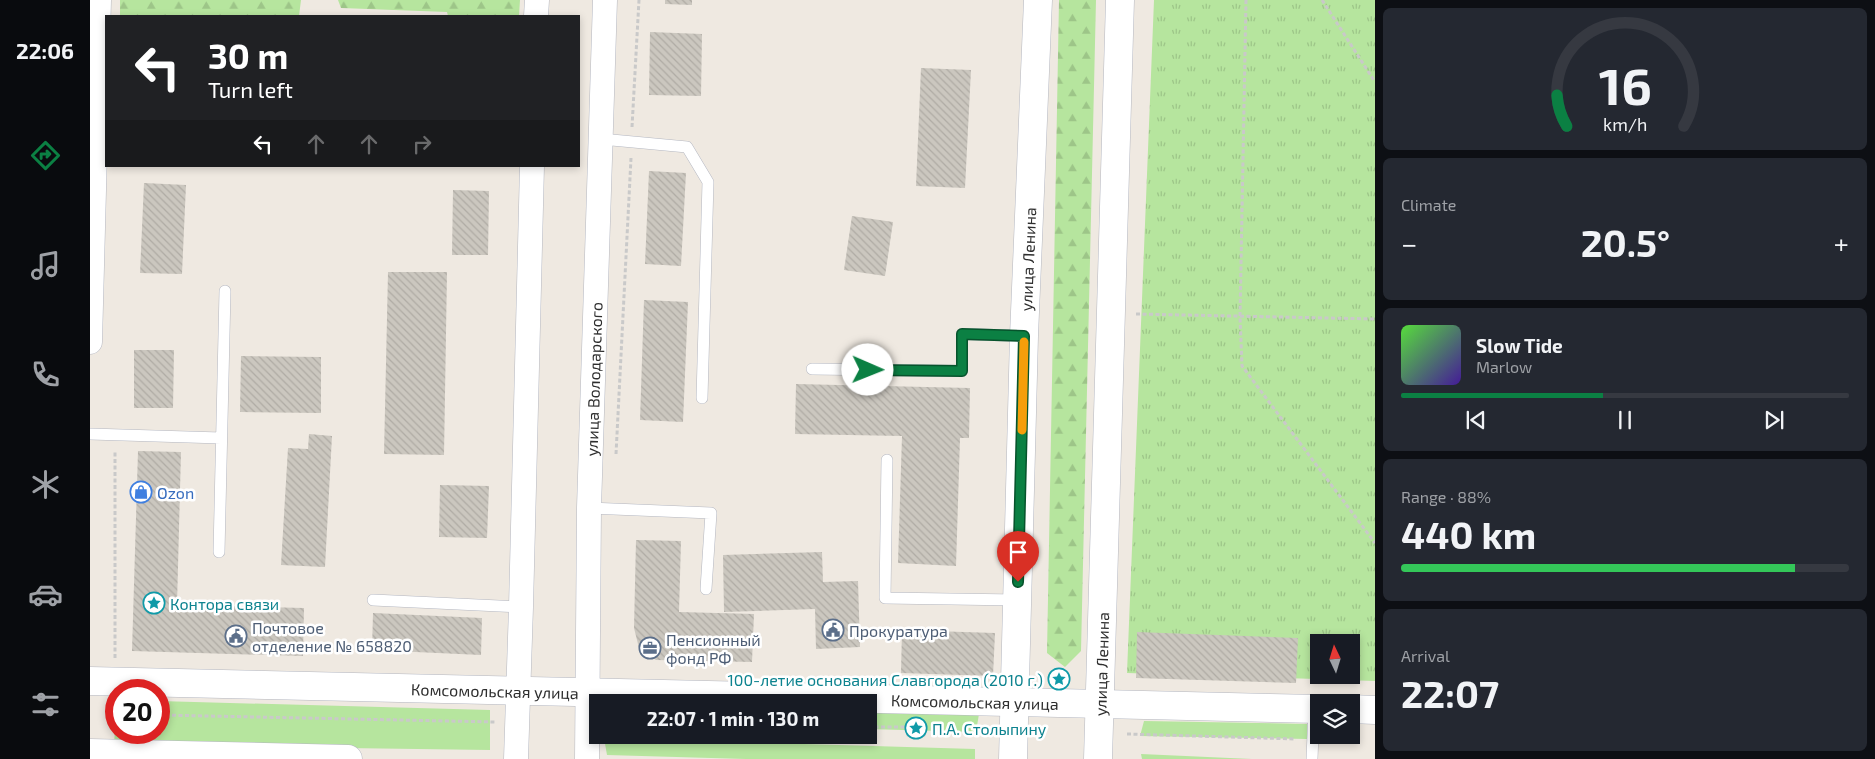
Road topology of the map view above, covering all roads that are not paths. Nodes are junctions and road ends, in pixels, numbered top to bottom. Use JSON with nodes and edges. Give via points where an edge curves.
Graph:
{"nodes":[{"id":1,"x":99,"y":0,"type":"edge"},
{"id":2,"x":537,"y":0,"type":"edge"},
{"id":3,"x":605,"y":0,"type":"edge"},
{"id":4,"x":1038,"y":0,"type":"edge"},
{"id":5,"x":1120,"y":0,"type":"edge"},
{"id":6,"x":536,"y":15,"type":"edge"},
{"id":7,"x":601,"y":139,"type":"junction"},
{"id":8,"x":532,"y":167,"type":"edge"},
{"id":9,"x":225,"y":291,"type":"dead end"},
{"id":10,"x":1024,"y":336,"type":"junction"},
{"id":11,"x":90,"y":342,"type":"edge"},
{"id":12,"x":812,"y":369,"type":"dead end"},
{"id":13,"x":702,"y":398,"type":"dead end"},
{"id":14,"x":90,"y":434,"type":"edge"},
{"id":15,"x":220,"y":438,"type":"junction"},
{"id":16,"x":888,"y":460,"type":"dead end"},
{"id":17,"x":589,"y":508,"type":"junction"},
{"id":18,"x":219,"y":552,"type":"dead end"},
{"id":19,"x":706,"y":589,"type":"dead end"},
{"id":20,"x":374,"y":600,"type":"dead end"},
{"id":21,"x":1017,"y":600,"type":"junction"},
{"id":22,"x":521,"y":607,"type":"junction"},
{"id":23,"x":102,"y":681,"type":"edge"},
{"id":24,"x":518,"y":691,"type":"junction"},
{"id":25,"x":588,"y":693,"type":"junction"},
{"id":26,"x":1014,"y":702,"type":"junction"},
{"id":27,"x":1098,"y":704,"type":"junction"},
{"id":28,"x":1310,"y":709,"type":"edge"},
{"id":29,"x":1360,"y":709,"type":"edge"},
{"id":30,"x":1375,"y":710,"type":"edge"},
{"id":31,"x":1313,"y":744,"type":"edge"},
{"id":32,"x":101,"y":753,"type":"edge"},
{"id":33,"x":348,"y":759,"type":"edge"},
{"id":34,"x":516,"y":759,"type":"edge"},
{"id":35,"x":586,"y":759,"type":"edge"},
{"id":36,"x":1013,"y":759,"type":"edge"},
{"id":37,"x":1098,"y":759,"type":"edge"},
{"id":38,"x":1312,"y":759,"type":"edge"}],
"edges":[{"from":1,"to":11,"type":"street"},
{"from":2,"to":6,"type":"street"},
{"from":3,"to":7,"type":"street","name":"улица Володарского"},
{"from":4,"to":10,"type":"street","name":"улица Ленина"},
{"from":5,"to":27,"type":"street","name":"улица Ленина"},
{"from":7,"to":13,"type":"lane","via":[[687,147],[708,182]]},
{"from":7,"to":17,"type":"street","name":"улица Володарского"},
{"from":8,"to":22,"type":"street"},
{"from":9,"to":15,"type":"lane"},
{"from":10,"to":12,"type":"lane","via":[[962,334],[962,371]]},
{"from":10,"to":21,"type":"street","name":"улица Ленина"},
{"from":14,"to":15,"type":"lane"},
{"from":15,"to":18,"type":"lane"},
{"from":16,"to":21,"type":"lane","via":[[885,598]]},
{"from":17,"to":19,"type":"lane","via":[[711,513]]},
{"from":17,"to":25,"type":"street","name":"улица Володарского"},
{"from":20,"to":22,"type":"lane"},
{"from":21,"to":26,"type":"street","name":"улица Ленина"},
{"from":22,"to":24,"type":"street"},
{"from":23,"to":24,"type":"street","name":"Комсомольская улица"},
{"from":24,"to":25,"type":"street","name":"Комсомольская улица"},
{"from":24,"to":34,"type":"street"},
{"from":25,"to":26,"type":"street","name":"Комсомольская улица"},
{"from":25,"to":35,"type":"street","name":"улица Володарского"},
{"from":26,"to":27,"type":"street","name":"Комсомольская улица"},
{"from":26,"to":36,"type":"street","name":"улица Ленина"},
{"from":27,"to":28,"type":"street","name":"Комсомольская улица"},
{"from":27,"to":37,"type":"street","name":"улица Ленина"},
{"from":29,"to":30,"type":"street"},
{"from":31,"to":38,"type":"lane"},
{"from":32,"to":33,"type":"street"}]}
